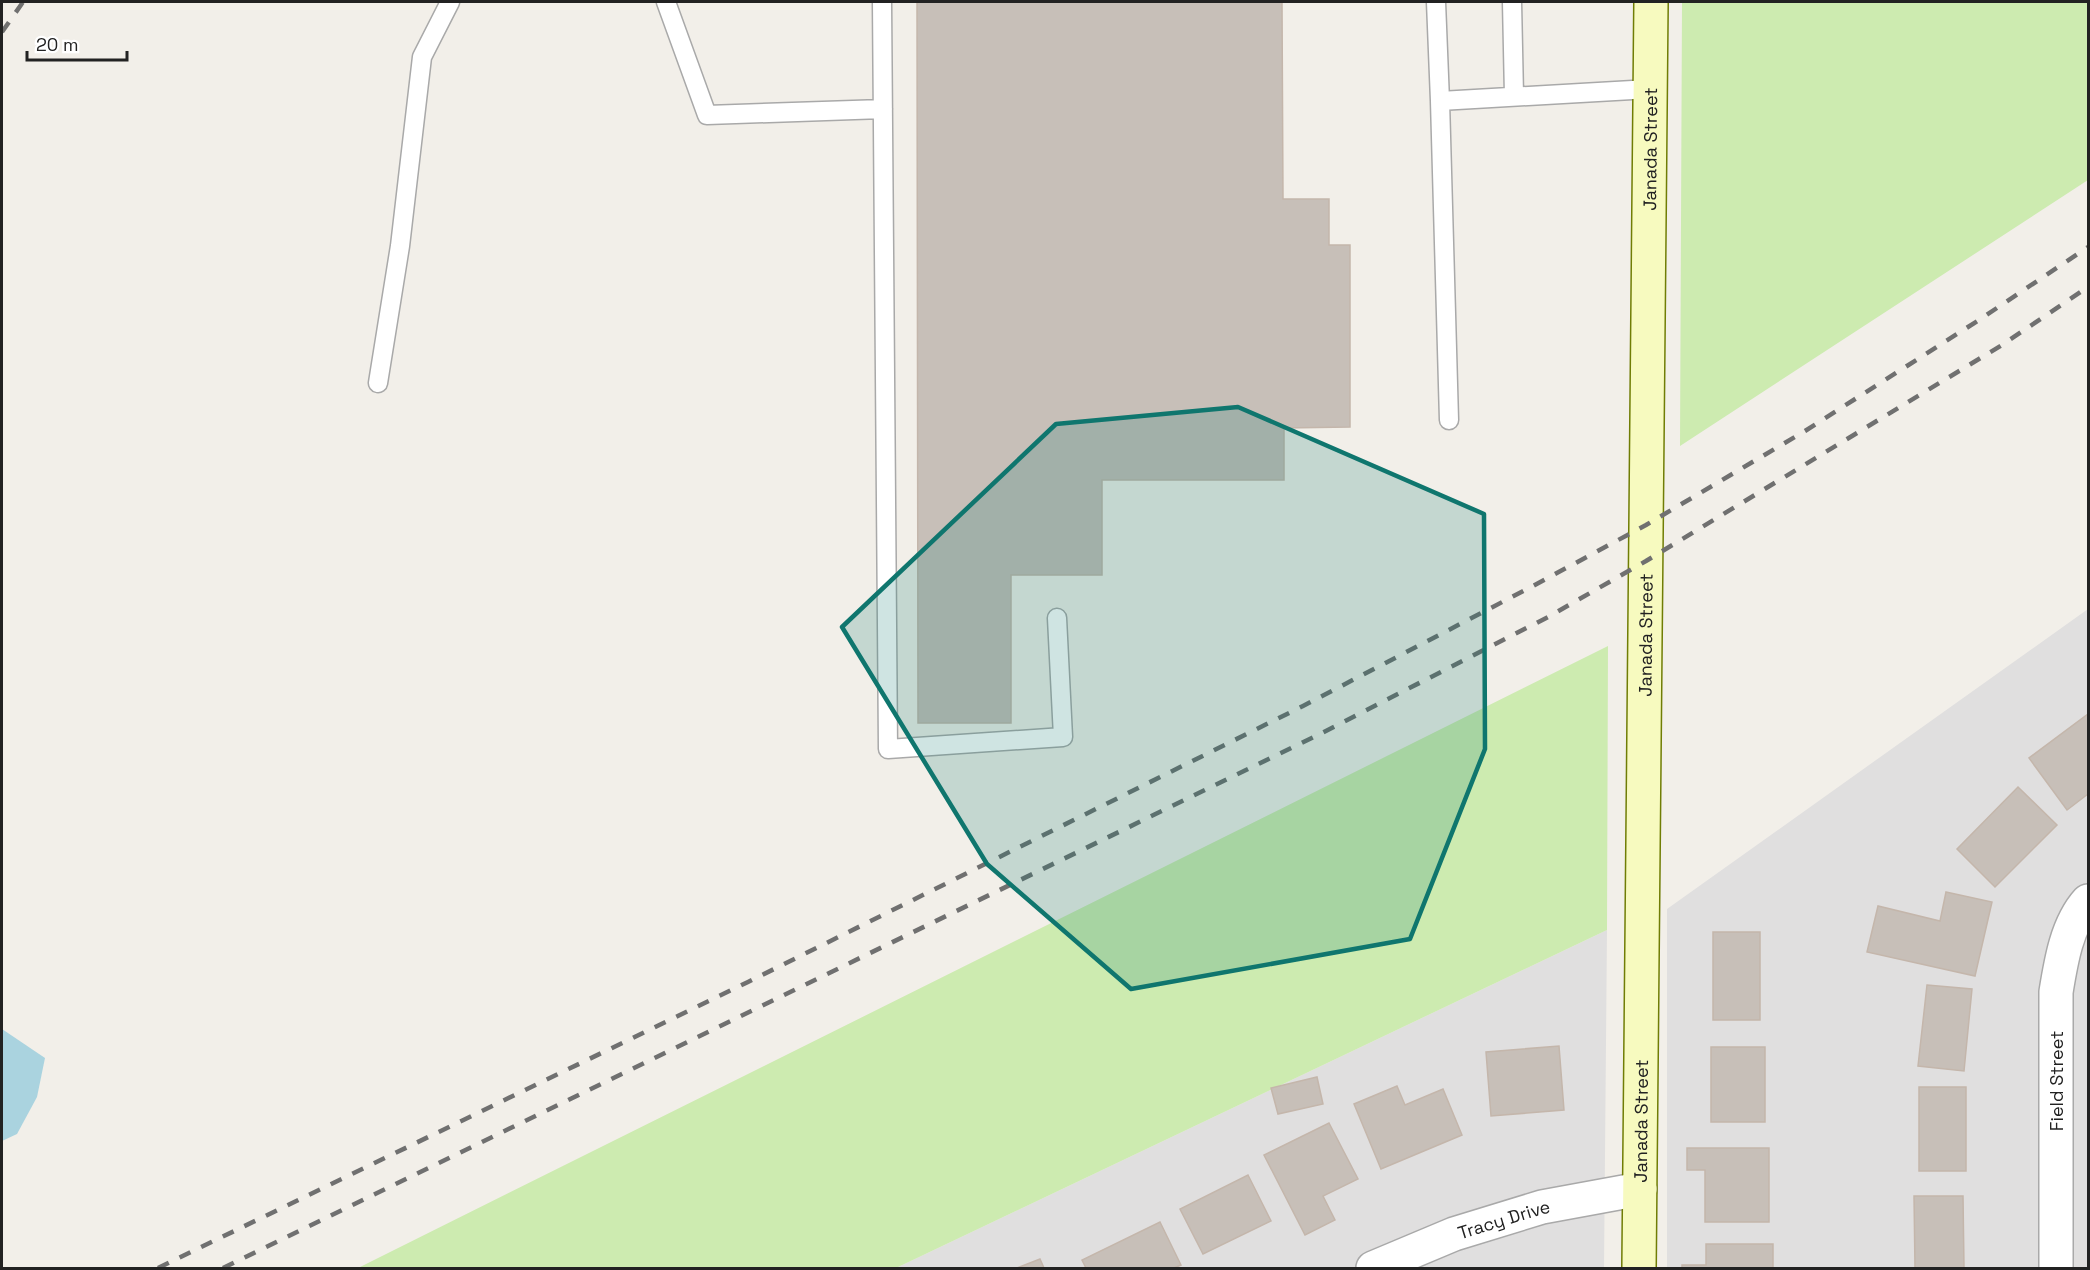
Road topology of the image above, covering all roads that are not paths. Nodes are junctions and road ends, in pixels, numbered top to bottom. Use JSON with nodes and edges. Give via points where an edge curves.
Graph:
{"nodes":[{"id":1,"x":450,"y":2,"type":"edge"},
{"id":2,"x":666,"y":2,"type":"edge"},
{"id":3,"x":882,"y":2,"type":"edge"},
{"id":4,"x":1436,"y":2,"type":"edge"},
{"id":5,"x":1512,"y":2,"type":"edge"},
{"id":6,"x":1651,"y":2,"type":"edge"},
{"id":7,"x":1650,"y":89,"type":"junction"},
{"id":8,"x":1514,"y":96,"type":"junction"},
{"id":9,"x":1440,"y":101,"type":"junction"},
{"id":10,"x":883,"y":109,"type":"junction"},
{"id":11,"x":378,"y":383,"type":"dead end"},
{"id":12,"x":1449,"y":420,"type":"dead end"},
{"id":13,"x":1057,"y":618,"type":"dead end"},
{"id":14,"x":2088,"y":901,"type":"edge"},
{"id":15,"x":1640,"y":1189,"type":"junction"},
{"id":16,"x":1373,"y":1269,"type":"edge"},
{"id":17,"x":1639,"y":1269,"type":"edge"},
{"id":18,"x":2056,"y":1269,"type":"edge"}],
"edges":[{"from":1,"to":11,"type":"lane","via":[[422,57],[400,246]]},
{"from":2,"to":10,"type":"lane","via":[[707,115]]},
{"from":3,"to":10,"type":"lane"},
{"from":4,"to":9,"type":"lane"},
{"from":5,"to":8,"type":"lane"},
{"from":6,"to":7,"type":"street","name":"Janada Street"},
{"from":7,"to":8,"type":"lane"},
{"from":7,"to":15,"type":"street","name":"Janada Street"},
{"from":8,"to":9,"type":"lane"},
{"from":9,"to":12,"type":"lane"},
{"from":10,"to":13,"type":"lane","via":[[888,749],[1064,737]]},
{"from":14,"to":18,"type":"street","name":"Field Street","via":[[2079,911],[2061,959],[2056,992]]},
{"from":15,"to":16,"type":"street","name":"Tracy Drive","via":[[1542,1207],[1454,1234]]},
{"from":15,"to":17,"type":"street","name":"Janada Street"}]}
